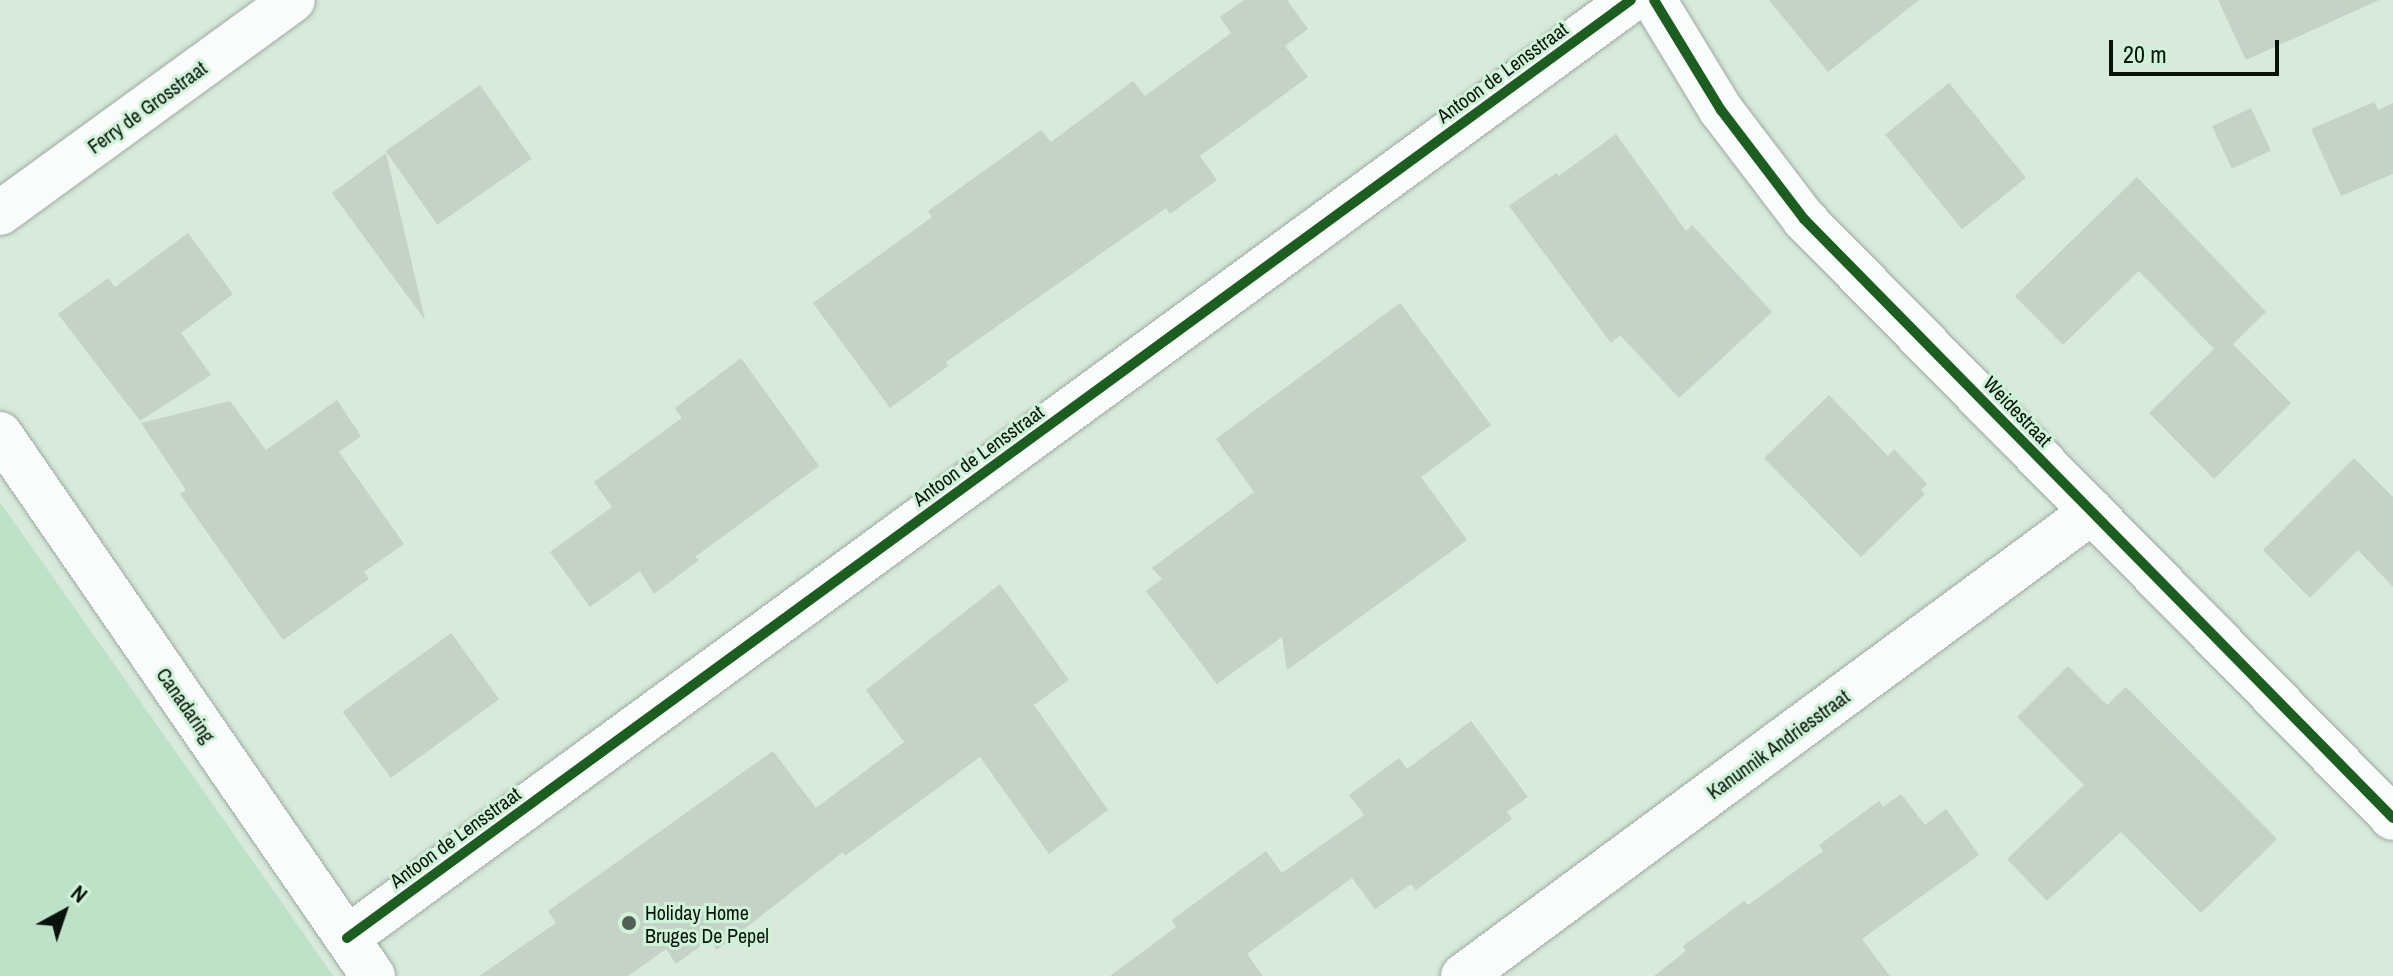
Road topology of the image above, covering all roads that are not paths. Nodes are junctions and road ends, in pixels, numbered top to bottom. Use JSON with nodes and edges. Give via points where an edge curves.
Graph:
{"nodes":[{"id":1,"x":293,"y":0,"type":"edge"},
{"id":2,"x":1631,"y":0,"type":"edge"},
{"id":3,"x":1654,"y":0,"type":"edge"},
{"id":4,"x":0,"y":213,"type":"edge"},
{"id":5,"x":0,"y":434,"type":"edge"},
{"id":6,"x":2092,"y":512,"type":"junction"},
{"id":7,"x":2393,"y":818,"type":"edge"},
{"id":8,"x":347,"y":938,"type":"junction"},
{"id":9,"x":373,"y":976,"type":"edge"},
{"id":10,"x":1463,"y":976,"type":"edge"}],
"edges":[{"from":1,"to":4,"type":"street","name":"Ferry de Grosstraat"},
{"from":2,"to":8,"type":"street","name":"Antoon de Lensstraat"},
{"from":3,"to":6,"type":"street","name":"Weidestraat","via":[[1721,110],[1804,219]]},
{"from":5,"to":8,"type":"street","name":"Canadaring"},
{"from":6,"to":7,"type":"street","name":"Weidestraat"},
{"from":6,"to":10,"type":"street","name":"Kanunnik Andriesstraat"},
{"from":8,"to":9,"type":"street","name":"Canadaring"}]}
